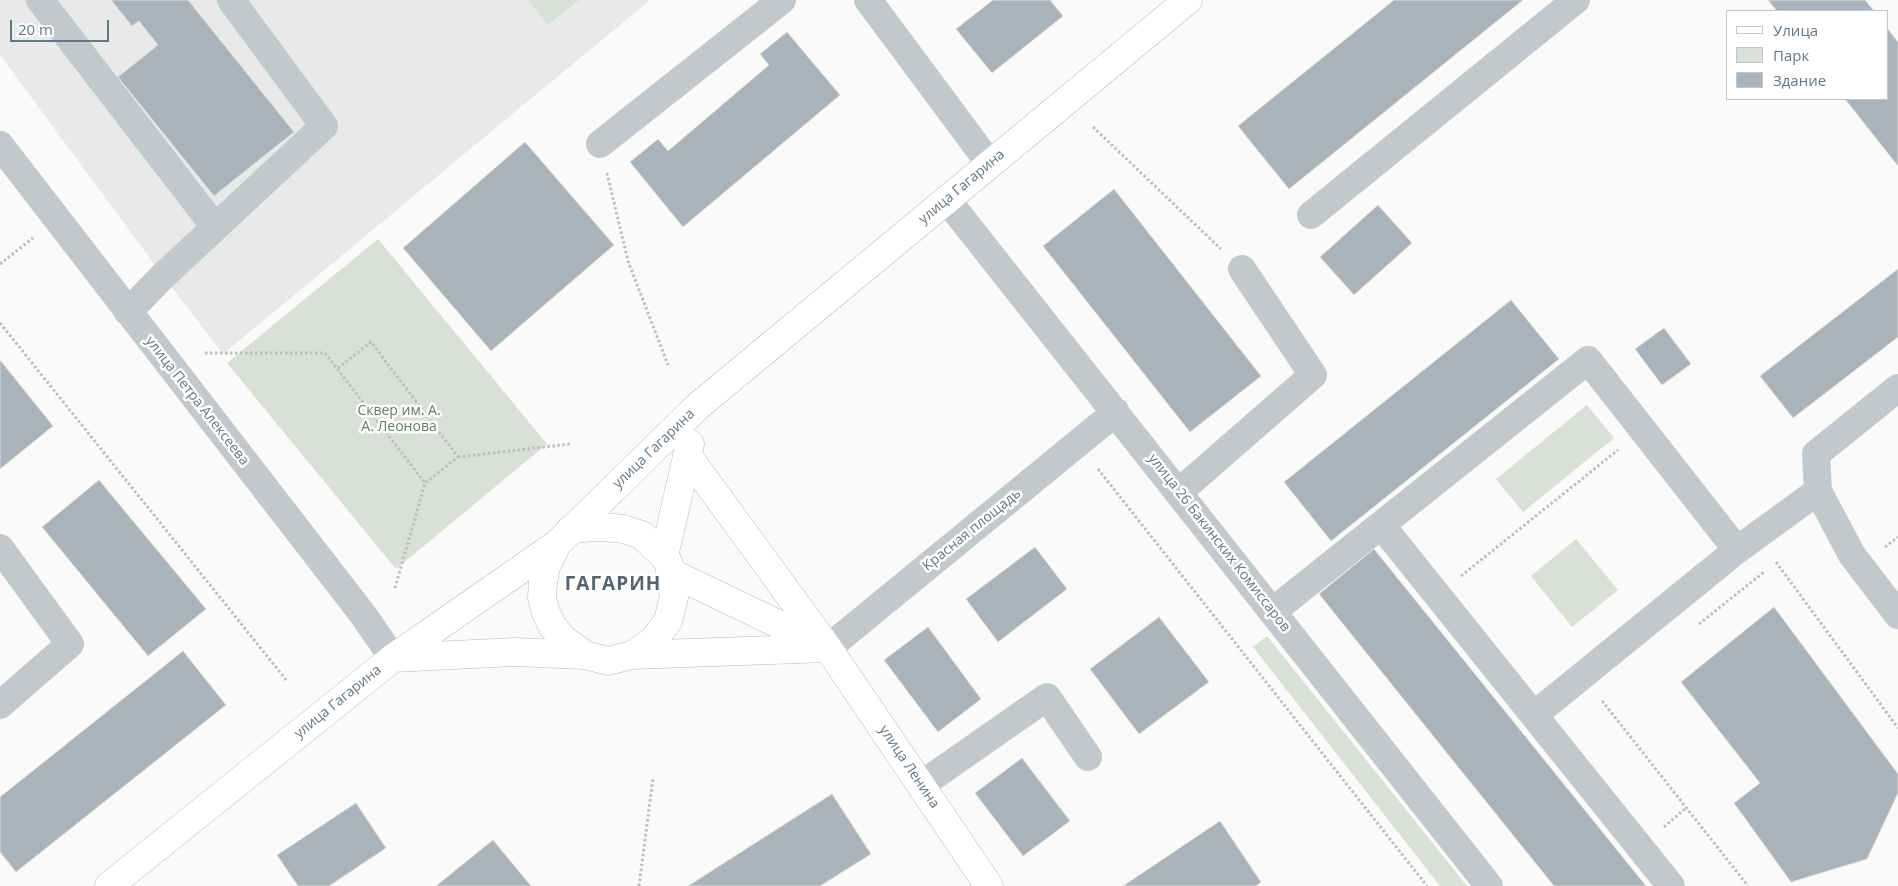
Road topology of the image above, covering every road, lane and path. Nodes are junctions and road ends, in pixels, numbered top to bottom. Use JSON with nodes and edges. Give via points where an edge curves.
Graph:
{"nodes":[{"id":1,"x":40,"y":0,"type":"edge"},
{"id":2,"x":231,"y":0,"type":"edge"},
{"id":3,"x":782,"y":0,"type":"edge"},
{"id":4,"x":868,"y":0,"type":"edge"},
{"id":5,"x":1188,"y":0,"type":"edge"},
{"id":6,"x":1576,"y":0,"type":"edge"},
{"id":7,"x":1093,"y":127,"type":"dead end"},
{"id":8,"x":600,"y":144,"type":"joint"},
{"id":9,"x":0,"y":145,"type":"edge"},
{"id":10,"x":990,"y":164,"type":"junction"},
{"id":11,"x":947,"y":200,"type":"junction"},
{"id":12,"x":1311,"y":215,"type":"dead end"},
{"id":13,"x":215,"y":228,"type":"junction"},
{"id":14,"x":32,"y":238,"type":"dead end"},
{"id":15,"x":0,"y":264,"type":"edge"},
{"id":16,"x":1242,"y":269,"type":"joint"},
{"id":17,"x":128,"y":312,"type":"junction"},
{"id":18,"x":0,"y":323,"type":"edge"},
{"id":19,"x":205,"y":353,"type":"dead end"},
{"id":20,"x":668,"y":365,"type":"dead end"},
{"id":21,"x":338,"y":368,"type":"junction"},
{"id":22,"x":1898,"y":388,"type":"edge"},
{"id":23,"x":698,"y":406,"type":"junction"},
{"id":24,"x":1116,"y":412,"type":"junction"},
{"id":25,"x":1643,"y":430,"type":"junction"},
{"id":26,"x":570,"y":444,"type":"dead end"},
{"id":27,"x":687,"y":455,"type":"junction"},
{"id":28,"x":458,"y":457,"type":"junction"},
{"id":29,"x":1098,"y":469,"type":"dead end"},
{"id":30,"x":425,"y":483,"type":"junction"},
{"id":31,"x":1818,"y":491,"type":"junction"},
{"id":32,"x":1179,"y":492,"type":"junction"},
{"id":33,"x":1381,"y":525,"type":"junction"},
{"id":34,"x":564,"y":537,"type":"junction"},
{"id":35,"x":0,"y":548,"type":"edge"},
{"id":36,"x":1737,"y":550,"type":"junction"},
{"id":37,"x":1776,"y":562,"type":"dead end"},
{"id":38,"x":668,"y":564,"type":"junction"},
{"id":39,"x":395,"y":588,"type":"dead end"},
{"id":40,"x":1437,"y":595,"type":"junction"},
{"id":41,"x":1273,"y":612,"type":"junction"},
{"id":42,"x":1898,"y":615,"type":"edge"},
{"id":43,"x":828,"y":648,"type":"junction"},
{"id":44,"x":632,"y":654,"type":"junction"},
{"id":45,"x":585,"y":655,"type":"junction"},
{"id":46,"x":393,"y":658,"type":"junction"},
{"id":47,"x":287,"y":681,"type":"dead end"},
{"id":48,"x":1603,"y":702,"type":"dead end"},
{"id":49,"x":0,"y":705,"type":"edge"},
{"id":50,"x":1534,"y":715,"type":"junction"},
{"id":51,"x":1898,"y":728,"type":"edge"},
{"id":52,"x":1088,"y":757,"type":"dead end"},
{"id":53,"x":653,"y":778,"type":"dead end"},
{"id":54,"x":921,"y":785,"type":"junction"},
{"id":55,"x":110,"y":886,"type":"edge"},
{"id":56,"x":639,"y":886,"type":"edge"},
{"id":57,"x":989,"y":886,"type":"edge"},
{"id":58,"x":1426,"y":886,"type":"edge"},
{"id":59,"x":1489,"y":886,"type":"edge"},
{"id":60,"x":1671,"y":886,"type":"edge"},
{"id":61,"x":1748,"y":886,"type":"edge"}],
"edges":[{"from":1,"to":13,"type":"street"},
{"from":2,"to":13,"type":"street","via":[[324,126]]},
{"from":3,"to":8,"type":"street"},
{"from":4,"to":10,"type":"street"},
{"from":5,"to":10,"type":"main road","name":"улица Гагарина"},
{"from":6,"to":12,"type":"street"},
{"from":7,"to":16,"type":"path"},
{"from":8,"to":20,"type":"path","via":[[628,261]]},
{"from":9,"to":17,"type":"street","name":"улица Петра Алексеева"},
{"from":10,"to":11,"type":"main road","name":"улица Гагарина"},
{"from":11,"to":23,"type":"main road","name":"улица Гагарина"},
{"from":11,"to":24,"type":"street","name":"улица 26 Бакинских Комиссаров"},
{"from":13,"to":17,"type":"street"},
{"from":14,"to":15,"type":"path"},
{"from":16,"to":32,"type":"street","via":[[1313,375]]},
{"from":17,"to":46,"type":"street","name":"улица Петра Алексеева","via":[[364,616]]},
{"from":18,"to":47,"type":"path"},
{"from":19,"to":21,"type":"path","via":[[325,353]]},
{"from":21,"to":28,"type":"path","via":[[371,342]]},
{"from":21,"to":30,"type":"path"},
{"from":22,"to":31,"type":"street","via":[[1816,454]]},
{"from":23,"to":27,"type":"main road"},
{"from":23,"to":34,"type":"main road","name":"улица Гагарина"},
{"from":24,"to":32,"type":"street","name":"улица 26 Бакинских Комиссаров"},
{"from":24,"to":43,"type":"street","name":"Красная площадь"},
{"from":25,"to":33,"type":"street","via":[[1588,360]]},
{"from":25,"to":36,"type":"street"},
{"from":25,"to":40,"type":"path"},
{"from":26,"to":28,"type":"path"},
{"from":27,"to":38,"type":"main road"},
{"from":27,"to":43,"type":"main road","name":"улица Ленина"},
{"from":28,"to":30,"type":"path"},
{"from":29,"to":58,"type":"path"},
{"from":30,"to":39,"type":"path"},
{"from":31,"to":36,"type":"street"},
{"from":31,"to":42,"type":"street","via":[[1852,555]]},
{"from":32,"to":41,"type":"street","name":"улица 26 Бакинских Комиссаров"},
{"from":33,"to":40,"type":"street"},
{"from":33,"to":41,"type":"street"},
{"from":34,"to":38,"type":"main road","via":[[590,527],[623,529],[642,535]]},
{"from":34,"to":45,"type":"main road","via":[[546,567],[542,598],[553,627]]},
{"from":34,"to":46,"type":"main road","name":"улица Гагарина"},
{"from":35,"to":49,"type":"street","via":[[70,644]]},
{"from":36,"to":50,"type":"street"},
{"from":37,"to":51,"type":"path"},
{"from":38,"to":43,"type":"main road"},
{"from":38,"to":44,"type":"main road","via":[[674,597],[668,621],[653,641]]},
{"from":40,"to":50,"type":"street"},
{"from":41,"to":59,"type":"street","name":"улица 26 Бакинских Комиссаров"},
{"from":43,"to":44,"type":"main road"},
{"from":43,"to":54,"type":"main road","name":"улица Ленина"},
{"from":44,"to":45,"type":"main road","via":[[608,661]]},
{"from":45,"to":46,"type":"main road","via":[[514,652]]},
{"from":46,"to":55,"type":"main road","name":"улица Гагарина"},
{"from":48,"to":61,"type":"path"},
{"from":50,"to":60,"type":"street"},
{"from":52,"to":54,"type":"street","via":[[1047,697]]},
{"from":53,"to":56,"type":"path"},
{"from":54,"to":57,"type":"main road","name":"улица Ленина"}]}
